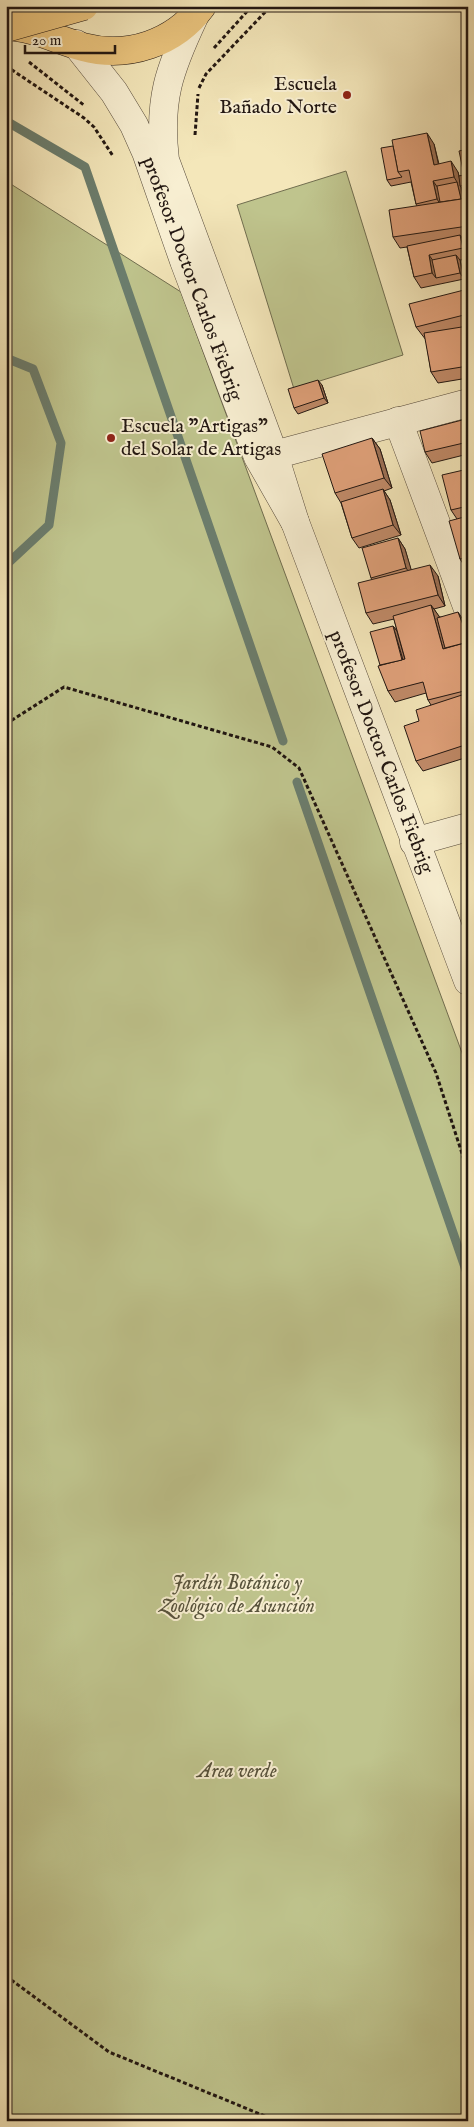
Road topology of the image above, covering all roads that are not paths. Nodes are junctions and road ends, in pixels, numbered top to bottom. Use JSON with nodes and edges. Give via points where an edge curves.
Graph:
{"nodes":[{"id":1,"x":22,"y":6,"type":"edge"},
{"id":2,"x":84,"y":6,"type":"edge"},
{"id":3,"x":198,"y":12,"type":"edge"},
{"id":4,"x":6,"y":27,"type":"edge"},
{"id":5,"x":67,"y":41,"type":"junction"},
{"id":6,"x":468,"y":403,"type":"edge"},
{"id":7,"x":398,"y":421,"type":"junction"},
{"id":8,"x":274,"y":455,"type":"junction"},
{"id":9,"x":295,"y":522,"type":"junction"},
{"id":10,"x":468,"y":609,"type":"edge"},
{"id":11,"x":468,"y":828,"type":"edge"},
{"id":12,"x":414,"y":842,"type":"junction"},
{"id":13,"x":468,"y":981,"type":"edge"}],
"edges":[{"from":1,"to":5,"type":"highway","via":[[27,14]]},
{"from":2,"to":4,"type":"highway","bridge":true},
{"from":3,"to":5,"type":"highway","via":[[177,32],[135,50],[108,52]]},
{"from":3,"to":8,"type":"street","name":"profesor Doctor Carlos Fiebrig","via":[[173,63],[164,98],[165,160]]},
{"from":4,"to":5,"type":"highway","via":[[20,26]]},
{"from":5,"to":9,"type":"street","name":"profesor Doctor Carlos Fiebrig","via":[[114,92],[134,125],[258,457]]},
{"from":6,"to":7,"type":"street"},
{"from":7,"to":8,"type":"street"},
{"from":7,"to":10,"type":"street"},
{"from":8,"to":9,"type":"street","name":"profesor Doctor Carlos Fiebrig"},
{"from":9,"to":12,"type":"street","name":"profesor Doctor Carlos Fiebrig"},
{"from":11,"to":12,"type":"street"},
{"from":12,"to":13,"type":"street","name":"profesor Doctor Carlos Fiebrig"}]}
